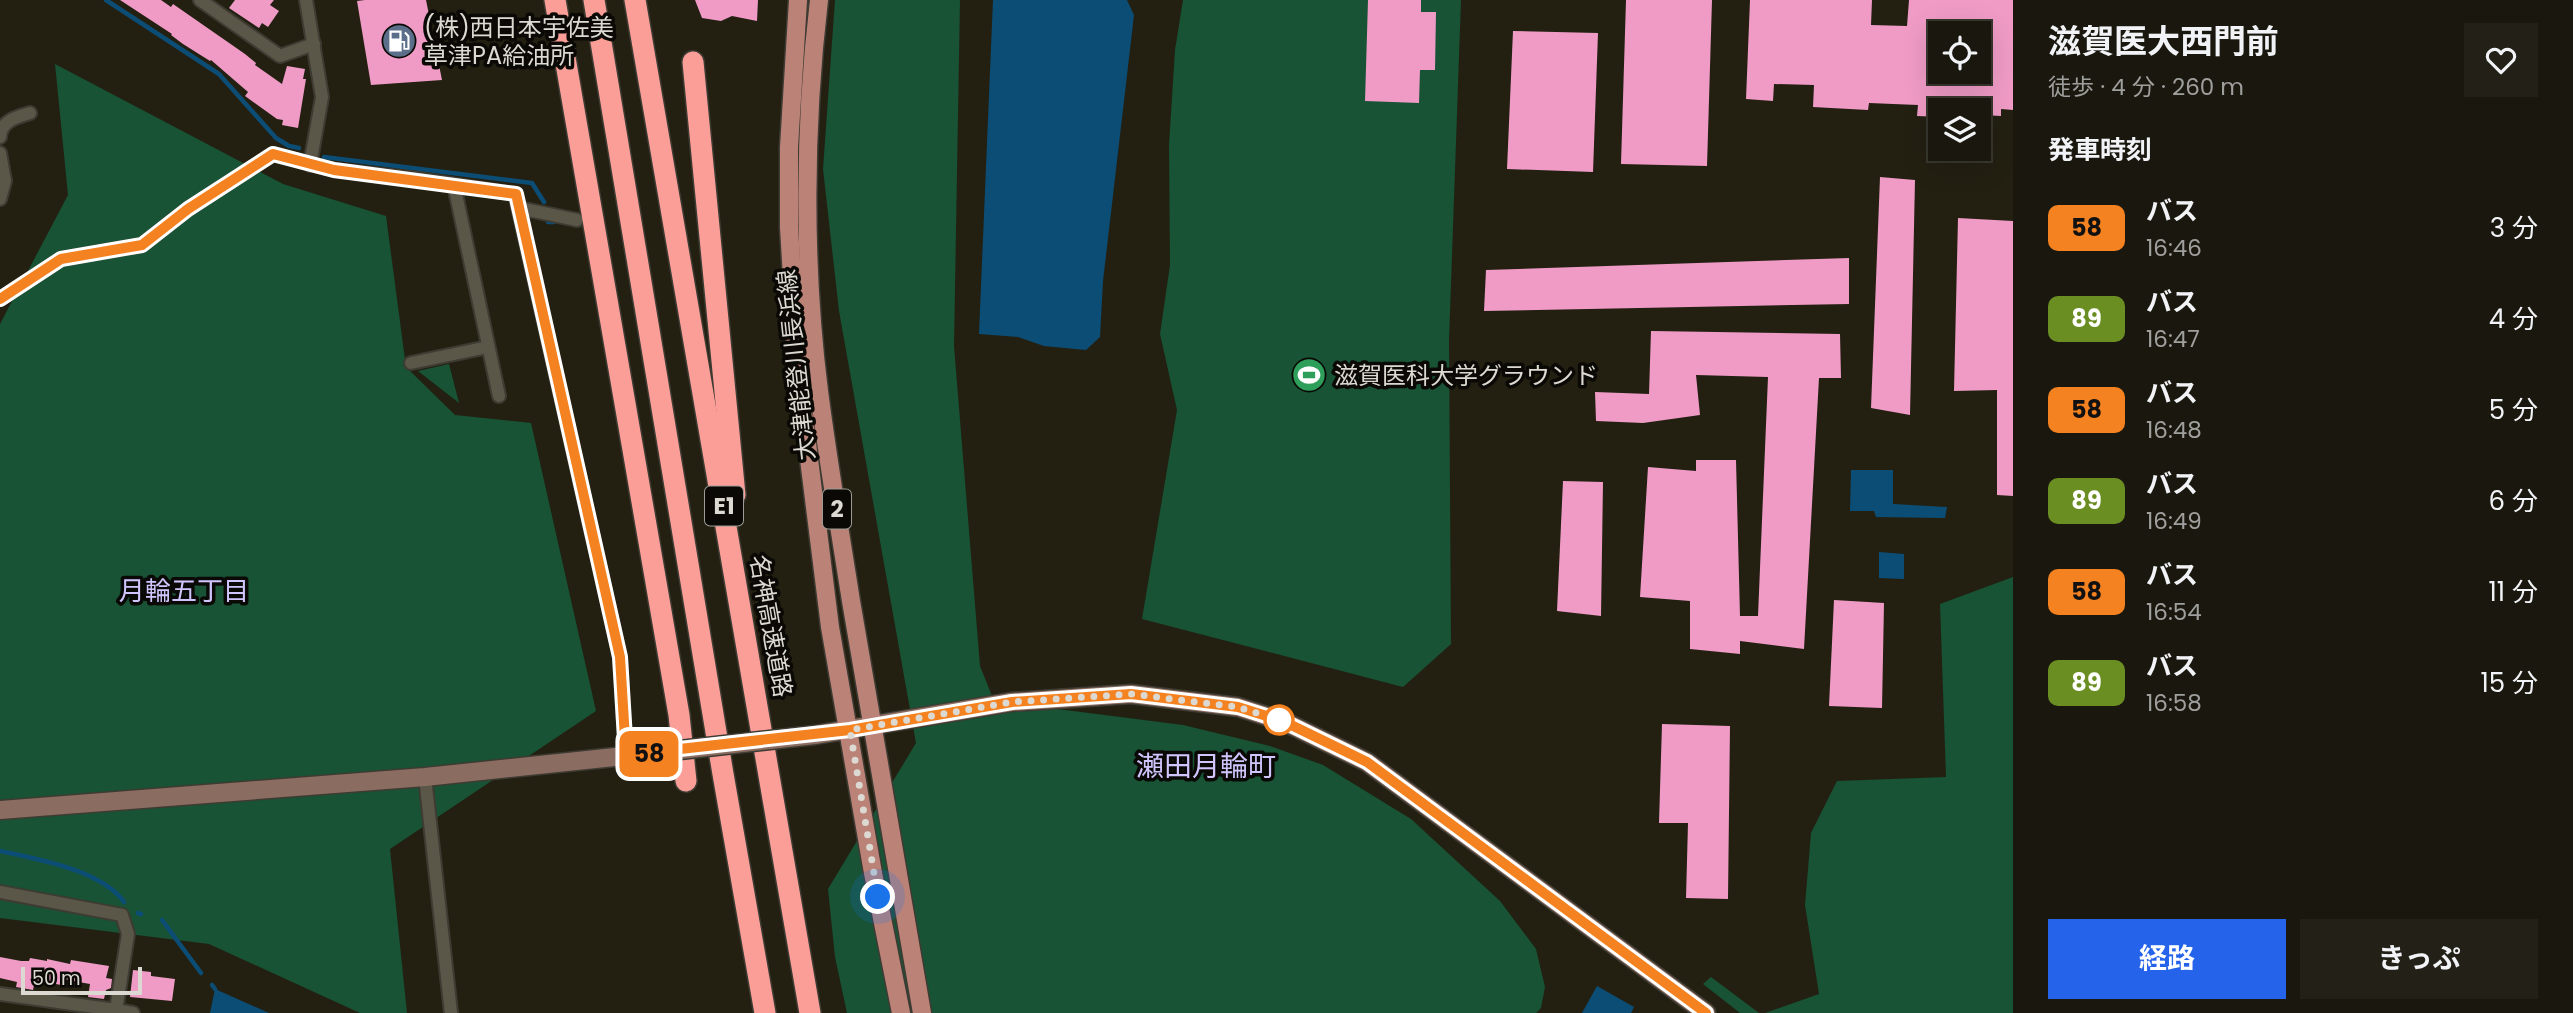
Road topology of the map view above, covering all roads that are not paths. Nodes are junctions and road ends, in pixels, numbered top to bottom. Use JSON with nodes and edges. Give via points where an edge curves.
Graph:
{"nodes":[{"id":1,"x":200,"y":0,"type":"edge"},
{"id":2,"x":306,"y":0,"type":"edge"},
{"id":3,"x":555,"y":0,"type":"edge"},
{"id":4,"x":594,"y":0,"type":"edge"},
{"id":5,"x":635,"y":0,"type":"edge"},
{"id":6,"x":798,"y":0,"type":"edge"},
{"id":7,"x":819,"y":0,"type":"edge"},
{"id":8,"x":314,"y":44,"type":"junction"},
{"id":9,"x":693,"y":62,"type":"dead end"},
{"id":10,"x":30,"y":113,"type":"dead end"},
{"id":11,"x":0,"y":137,"type":"edge"},
{"id":12,"x":0,"y":153,"type":"edge"},
{"id":13,"x":310,"y":164,"type":"junction"},
{"id":14,"x":454,"y":185,"type":"junction"},
{"id":15,"x":0,"y":199,"type":"edge"},
{"id":16,"x":519,"y":208,"type":"junction"},
{"id":17,"x":577,"y":220,"type":"dead end"},
{"id":18,"x":0,"y":299,"type":"edge"},
{"id":19,"x":488,"y":347,"type":"junction"},
{"id":20,"x":411,"y":363,"type":"dead end"},
{"id":21,"x":499,"y":396,"type":"dead end"},
{"id":22,"x":746,"y":631,"type":"junction"},
{"id":23,"x":872,"y":726,"type":"junction"},
{"id":24,"x":850,"y":730,"type":"junction"},
{"id":25,"x":626,"y":755,"type":"junction"},
{"id":26,"x":425,"y":777,"type":"junction"},
{"id":27,"x":686,"y":781,"type":"dead end"},
{"id":28,"x":0,"y":810,"type":"edge"},
{"id":29,"x":0,"y":892,"type":"edge"},
{"id":30,"x":0,"y":994,"type":"edge"},
{"id":31,"x":116,"y":1010,"type":"junction"},
{"id":32,"x":133,"y":1013,"type":"edge"},
{"id":33,"x":451,"y":1013,"type":"edge"},
{"id":34,"x":765,"y":1013,"type":"edge"},
{"id":35,"x":810,"y":1013,"type":"edge"},
{"id":36,"x":901,"y":1013,"type":"edge"},
{"id":37,"x":922,"y":1013,"type":"edge"},
{"id":38,"x":1706,"y":1013,"type":"edge"}],
"edges":[{"from":1,"to":8,"type":"street","via":[[280,56]]},
{"from":2,"to":8,"type":"street"},
{"from":3,"to":27,"type":"highway","via":[[679,715]]},
{"from":4,"to":34,"type":"highway","number":"E1"},
{"from":5,"to":22,"type":"highway","name":"名神高速道路","number":"E1"},
{"from":6,"to":24,"type":"main road","name":"大津能登川長浜線","number":"2","via":[[789,147],[791,289],[830,627]]},
{"from":7,"to":23,"type":"main road","name":"大津能登川長浜線","number":"2","via":[[807,155],[811,295],[818,390]]},
{"from":8,"to":13,"type":"street","via":[[322,97]]},
{"from":9,"to":22,"type":"highway"},
{"from":10,"to":11,"type":"street","via":[[12,118]]},
{"from":12,"to":15,"type":"street","via":[[5,181]]},
{"from":13,"to":14,"type":"street"},
{"from":13,"to":18,"type":"street","via":[[273,154],[142,245],[61,259]]},
{"from":14,"to":16,"type":"street","via":[[516,194]]},
{"from":14,"to":19,"type":"street"},
{"from":16,"to":17,"type":"street"},
{"from":16,"to":25,"type":"street","via":[[620,657]]},
{"from":19,"to":20,"type":"street"},
{"from":19,"to":21,"type":"street"},
{"from":22,"to":35,"type":"highway","name":"名神高速道路","number":"E1"},
{"from":23,"to":24,"type":"street"},
{"from":23,"to":37,"type":"main road","name":"大津能登川長浜線","number":"2"},
{"from":23,"to":38,"type":"street","via":[[1012,702],[1131,694],[1238,707],[1285,722],[1367,762]]},
{"from":24,"to":25,"type":"street","bridge":true},
{"from":24,"to":36,"type":"main road","name":"大津能登川長浜線","number":"2"},
{"from":25,"to":26,"type":"street"},
{"from":26,"to":28,"type":"street"},
{"from":26,"to":33,"type":"street"},
{"from":29,"to":31,"type":"street","via":[[122,915],[128,933]]},
{"from":30,"to":31,"type":"street"},
{"from":31,"to":32,"type":"street"}]}
